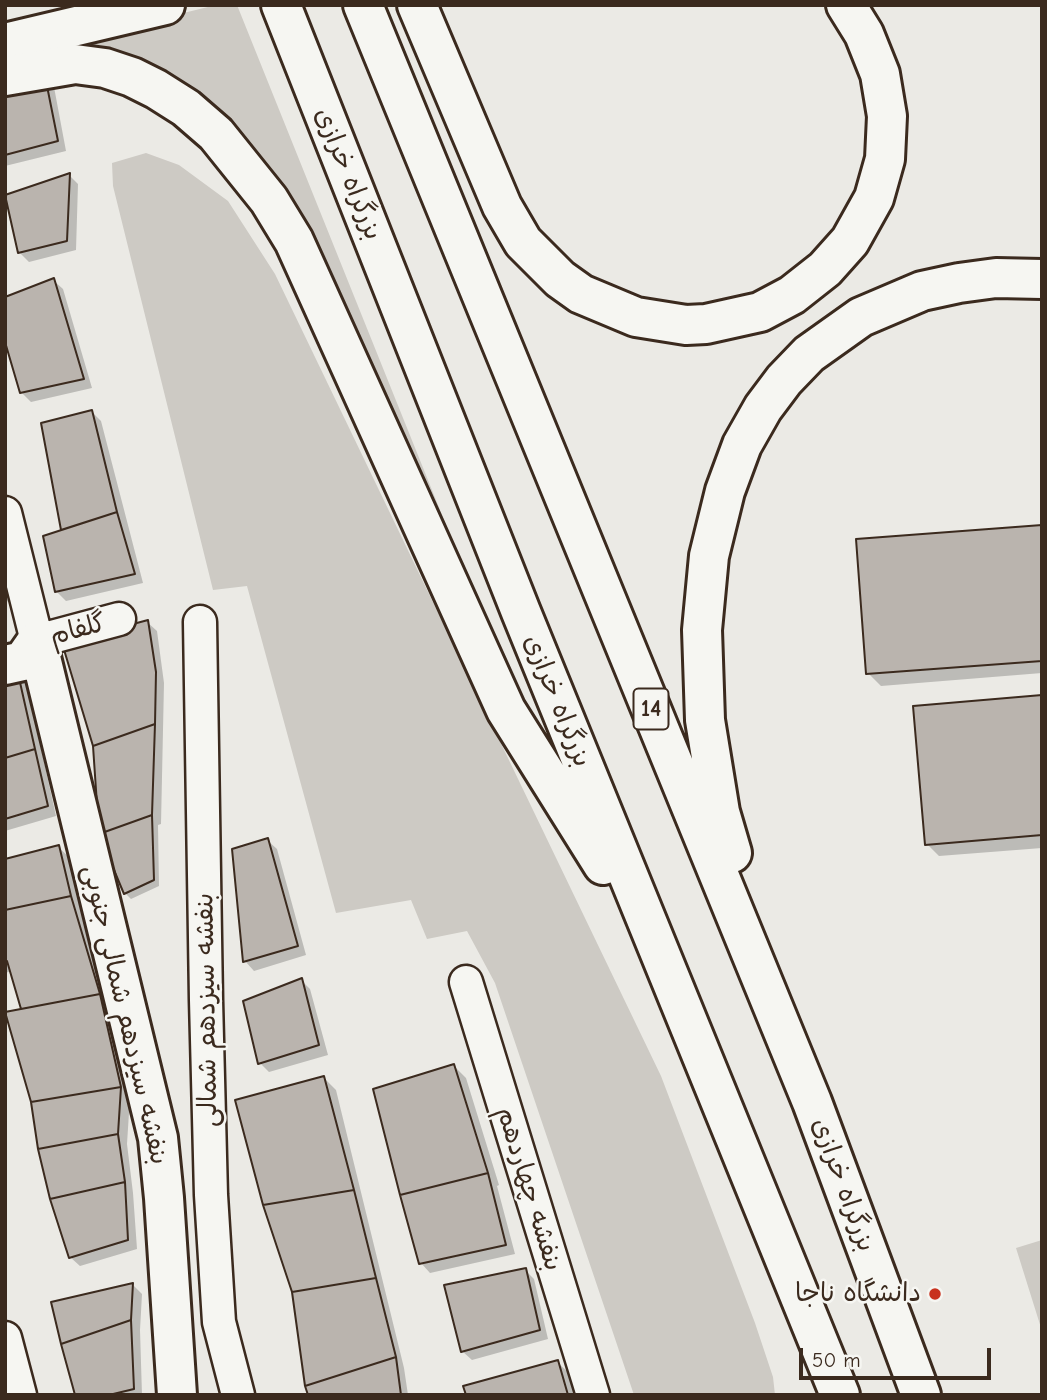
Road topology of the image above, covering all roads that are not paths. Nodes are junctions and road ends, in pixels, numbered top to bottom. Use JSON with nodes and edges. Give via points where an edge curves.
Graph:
{"nodes":[{"id":1,"x":165,"y":5,"type":"edge"},
{"id":2,"x":281,"y":5,"type":"edge"},
{"id":3,"x":846,"y":5,"type":"edge"},
{"id":4,"x":418,"y":8,"type":"edge"},
{"id":5,"x":368,"y":16,"type":"edge"},
{"id":6,"x":5,"y":43,"type":"edge"},
{"id":7,"x":5,"y":76,"type":"edge"},
{"id":8,"x":1042,"y":279,"type":"edge"},
{"id":9,"x":5,"y":513,"type":"edge"},
{"id":10,"x":119,"y":619,"type":"dead end"},
{"id":11,"x":200,"y":622,"type":"dead end"},
{"id":12,"x":21,"y":639,"type":"edge"},
{"id":13,"x":5,"y":665,"type":"edge"},
{"id":14,"x":657,"y":951,"type":"junction"},
{"id":15,"x":466,"y":982,"type":"dead end"},
{"id":16,"x":812,"y":1102,"type":"junction"},
{"id":17,"x":5,"y":1338,"type":"edge"},
{"id":18,"x":20,"y":1395,"type":"edge"},
{"id":19,"x":177,"y":1395,"type":"edge"},
{"id":20,"x":238,"y":1395,"type":"edge"},
{"id":21,"x":593,"y":1395,"type":"edge"},
{"id":22,"x":840,"y":1395,"type":"edge"},
{"id":23,"x":921,"y":1395,"type":"edge"}],
"edges":[{"from":1,"to":6,"type":"main road"},
{"from":2,"to":14,"type":"main road","name":"بزرگراه خرازی"},
{"from":3,"to":4,"type":"main road","via":[[880,74],[887,116],[885,159],[874,198],[850,241],[792,295],[760,312],[686,325],[636,317],[580,294],[523,242],[502,206]]},
{"from":5,"to":16,"type":"main road","name":"بزرگراه خرازی","number":"14"},
{"from":7,"to":14,"type":"main road","via":[[75,64],[132,77],[186,108],[216,134],[269,200],[294,241],[506,710]]},
{"from":8,"to":16,"type":"main road","via":[[996,278],[922,291],[836,333],[809,354],[763,408],[742,445],[725,491],[709,556],[702,630],[705,720],[720,812]]},
{"from":9,"to":12,"type":"street"},
{"from":10,"to":12,"type":"street","name":"گلفام"},
{"from":11,"to":20,"type":"street","name":"بنفشه سیزدهم شمالی","via":[[211,1195],[219,1322]]},
{"from":12,"to":13,"type":"main road","name":"گلفام","via":[[23,661]]},
{"from":12,"to":19,"type":"main road","name":"بنفشه سیزدهم شمالی جنوبی","via":[[158,1138]]},
{"from":14,"to":22,"type":"main road","name":"بزرگراه خرازی"},
{"from":15,"to":21,"type":"street","name":"بنفشه چهاردهم"},
{"from":16,"to":23,"type":"main road","name":"بزرگراه خرازی","number":"14"},
{"from":17,"to":18,"type":"street"}]}
